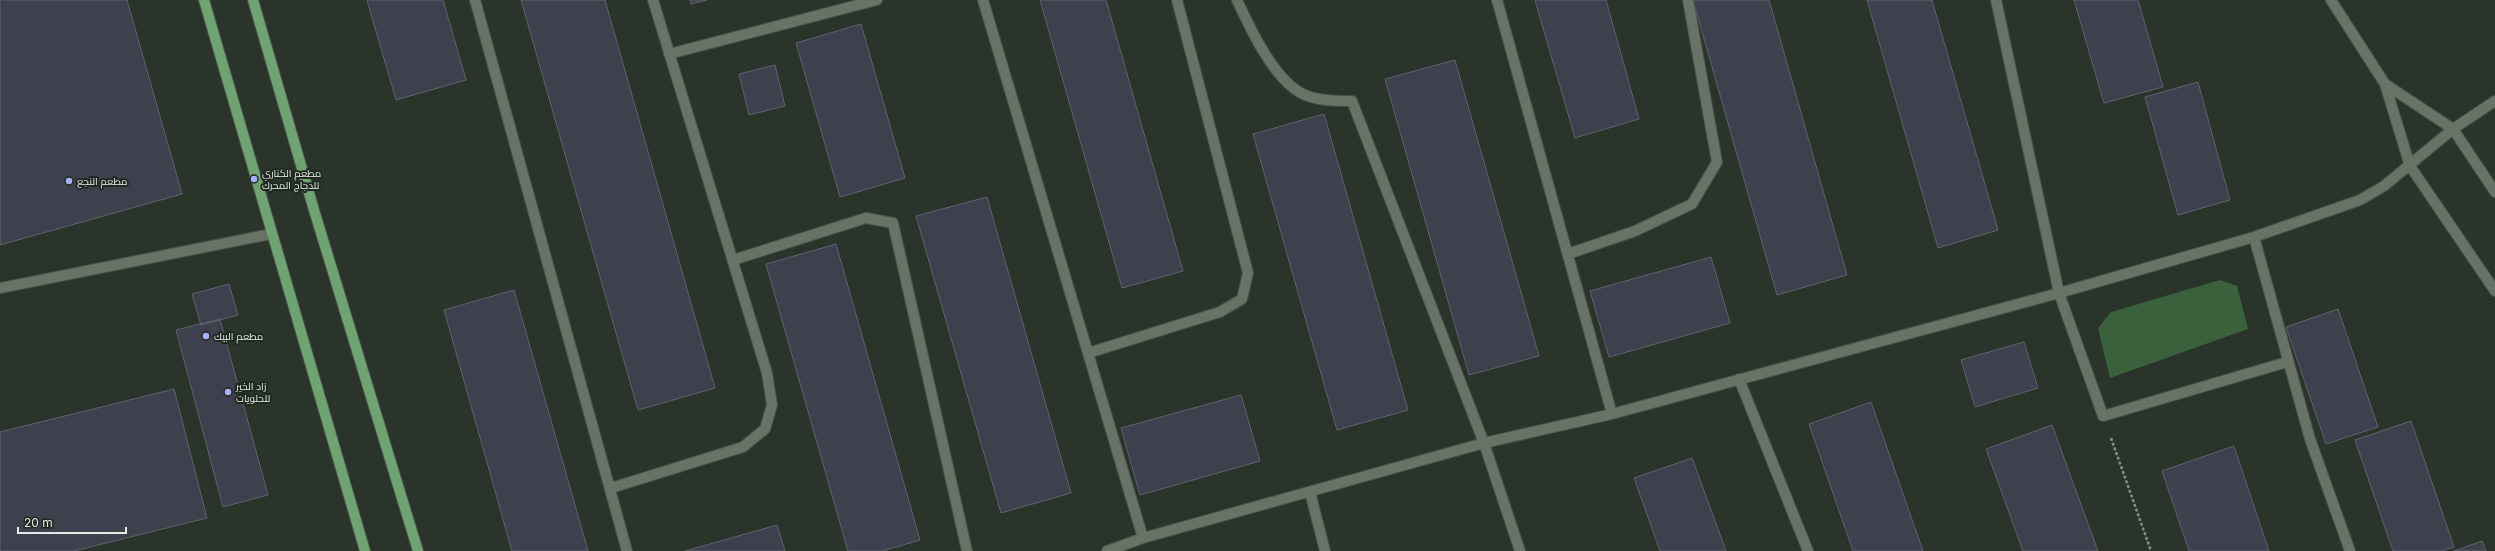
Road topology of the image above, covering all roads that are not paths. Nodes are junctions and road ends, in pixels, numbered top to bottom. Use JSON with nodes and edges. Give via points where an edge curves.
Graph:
{"nodes":[{"id":1,"x":204,"y":0,"type":"edge"},
{"id":2,"x":253,"y":0,"type":"edge"},
{"id":3,"x":475,"y":0,"type":"edge"},
{"id":4,"x":653,"y":0,"type":"edge"},
{"id":5,"x":877,"y":0,"type":"edge"},
{"id":6,"x":983,"y":0,"type":"edge"},
{"id":7,"x":1177,"y":0,"type":"edge"},
{"id":8,"x":1237,"y":0,"type":"edge"},
{"id":9,"x":1497,"y":0,"type":"edge"},
{"id":10,"x":1688,"y":0,"type":"edge"},
{"id":11,"x":1996,"y":0,"type":"edge"},
{"id":12,"x":2331,"y":0,"type":"edge"},
{"id":13,"x":669,"y":54,"type":"junction"},
{"id":14,"x":2385,"y":84,"type":"junction"},
{"id":15,"x":2495,"y":101,"type":"edge"},
{"id":16,"x":2453,"y":129,"type":"junction"},
{"id":17,"x":2410,"y":166,"type":"junction"},
{"id":18,"x":2495,"y":192,"type":"edge"},
{"id":19,"x":272,"y":234,"type":"junction"},
{"id":20,"x":2254,"y":237,"type":"junction"},
{"id":21,"x":1568,"y":254,"type":"junction"},
{"id":22,"x":732,"y":260,"type":"junction"},
{"id":23,"x":0,"y":288,"type":"edge"},
{"id":24,"x":2495,"y":291,"type":"edge"},
{"id":25,"x":2059,"y":293,"type":"junction"},
{"id":26,"x":1088,"y":353,"type":"junction"},
{"id":27,"x":2287,"y":362,"type":"junction"},
{"id":28,"x":1739,"y":379,"type":"junction"},
{"id":29,"x":1612,"y":414,"type":"junction"},
{"id":30,"x":1484,"y":442,"type":"junction"},
{"id":31,"x":610,"y":488,"type":"junction"},
{"id":32,"x":1310,"y":492,"type":"junction"},
{"id":33,"x":1143,"y":538,"type":"junction"},
{"id":34,"x":365,"y":551,"type":"edge"},
{"id":35,"x":418,"y":551,"type":"edge"},
{"id":36,"x":627,"y":551,"type":"edge"},
{"id":37,"x":967,"y":551,"type":"edge"},
{"id":38,"x":1107,"y":551,"type":"edge"},
{"id":39,"x":1325,"y":551,"type":"edge"},
{"id":40,"x":1520,"y":551,"type":"edge"},
{"id":41,"x":1808,"y":551,"type":"edge"},
{"id":42,"x":2350,"y":551,"type":"edge"}],
"edges":[{"from":1,"to":19,"type":"main road"},
{"from":2,"to":35,"type":"main road"},
{"from":3,"to":31,"type":"street"},
{"from":4,"to":13,"type":"street"},
{"from":5,"to":13,"type":"street"},
{"from":6,"to":26,"type":"street"},
{"from":7,"to":26,"type":"street","via":[[1248,273],[1242,299],[1220,312]]},
{"from":8,"to":30,"type":"street","via":[[1273,68],[1300,93],[1332,101],[1352,101]]},
{"from":9,"to":21,"type":"street"},
{"from":10,"to":21,"type":"street","via":[[1717,162],[1692,204],[1634,231]]},
{"from":11,"to":25,"type":"street"},
{"from":12,"to":14,"type":"street"},
{"from":13,"to":22,"type":"street"},
{"from":14,"to":16,"type":"street"},
{"from":14,"to":17,"type":"street"},
{"from":15,"to":16,"type":"street"},
{"from":16,"to":17,"type":"street"},
{"from":16,"to":18,"type":"street"},
{"from":17,"to":20,"type":"street","via":[[2360,200]]},
{"from":17,"to":24,"type":"street"},
{"from":19,"to":23,"type":"street"},
{"from":19,"to":34,"type":"main road"},
{"from":20,"to":25,"type":"street"},
{"from":20,"to":27,"type":"street"},
{"from":21,"to":29,"type":"street"},
{"from":22,"to":31,"type":"street","via":[[767,373],[772,404],[766,429],[743,447]]},
{"from":22,"to":37,"type":"street","via":[[866,218],[893,224]]},
{"from":25,"to":27,"type":"street","via":[[2103,416]]},
{"from":25,"to":28,"type":"street"},
{"from":26,"to":33,"type":"street"},
{"from":27,"to":42,"type":"street","via":[[2310,439]]},
{"from":28,"to":29,"type":"street"},
{"from":28,"to":41,"type":"street"},
{"from":29,"to":30,"type":"street"},
{"from":30,"to":32,"type":"street"},
{"from":30,"to":40,"type":"street"},
{"from":31,"to":36,"type":"street"},
{"from":32,"to":33,"type":"street"},
{"from":32,"to":39,"type":"street"},
{"from":33,"to":38,"type":"street"}]}
